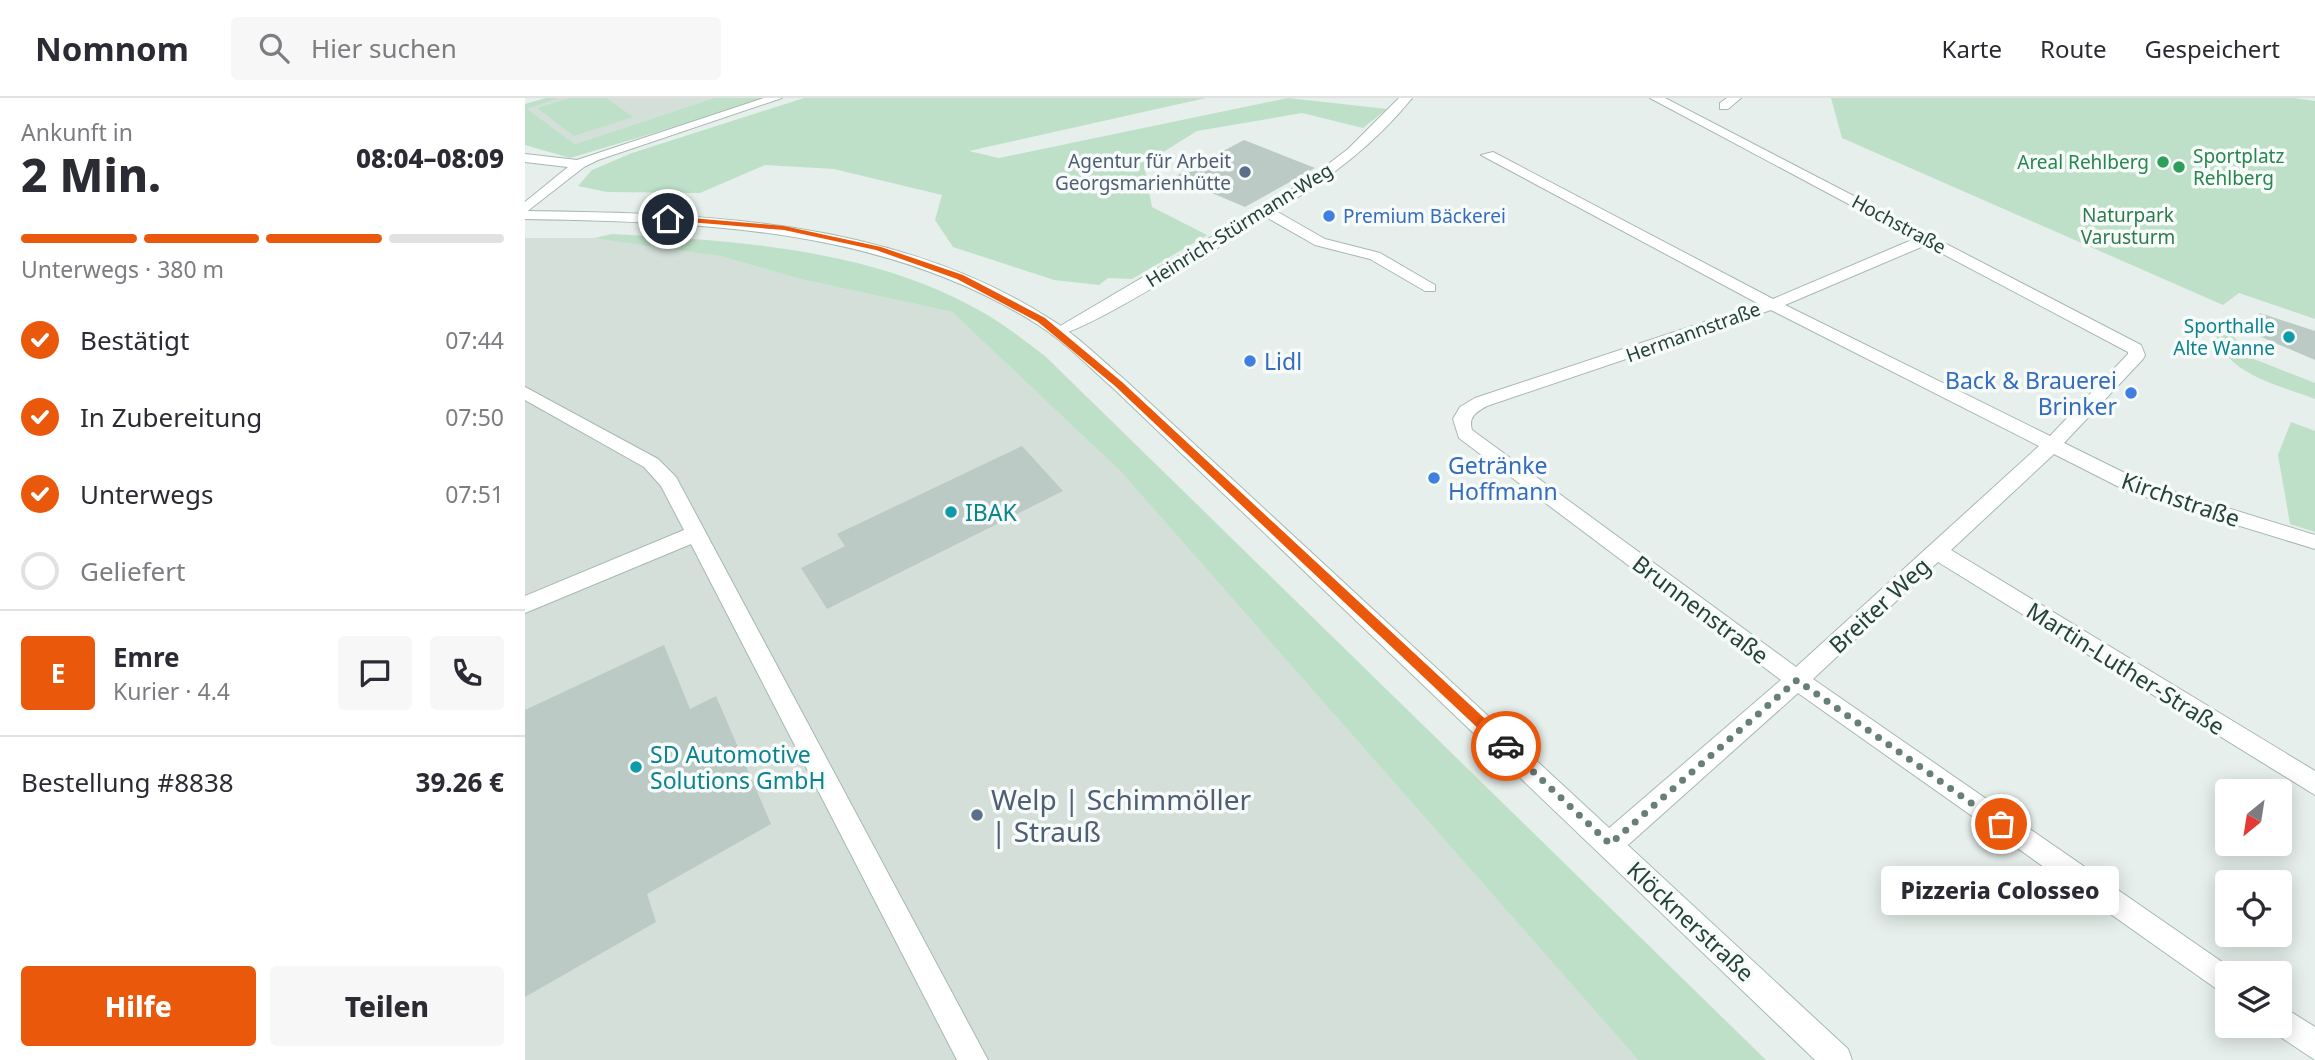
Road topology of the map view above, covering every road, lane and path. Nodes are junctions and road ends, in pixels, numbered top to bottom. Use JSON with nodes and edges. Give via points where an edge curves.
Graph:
{"nodes":[{"id":1,"x":776,"y":98,"type":"edge"},
{"id":2,"x":1406,"y":98,"type":"edge"},
{"id":3,"x":1656,"y":98,"type":"edge"},
{"id":4,"x":1488,"y":155,"type":"dead end"},
{"id":5,"x":525,"y":159,"type":"edge"},
{"id":6,"x":579,"y":164,"type":"junction"},
{"id":7,"x":525,"y":209,"type":"edge"},
{"id":8,"x":1266,"y":211,"type":"junction"},
{"id":9,"x":525,"y":215,"type":"edge"},
{"id":10,"x":1927,"y":239,"type":"junction"},
{"id":11,"x":1430,"y":288,"type":"dead end"},
{"id":12,"x":1772,"y":304,"type":"junction"},
{"id":13,"x":1058,"y":332,"type":"junction"},
{"id":14,"x":2137,"y":355,"type":"joint"},
{"id":15,"x":525,"y":393,"type":"edge"},
{"id":16,"x":1459,"y":420,"type":"joint"},
{"id":17,"x":2051,"y":446,"type":"junction"},
{"id":18,"x":697,"y":533,"type":"junction"},
{"id":19,"x":2315,"y":542,"type":"edge"},
{"id":20,"x":1936,"y":551,"type":"junction"},
{"id":21,"x":525,"y":605,"type":"edge"},
{"id":22,"x":1797,"y":680,"type":"junction"},
{"id":23,"x":2315,"y":784,"type":"edge"},
{"id":24,"x":1610,"y":844,"type":"junction"},
{"id":25,"x":2215,"y":975,"type":"edge"},
{"id":26,"x":2292,"y":1029,"type":"edge"},
{"id":27,"x":2315,"y":1045,"type":"edge"},
{"id":28,"x":973,"y":1060,"type":"edge"},
{"id":29,"x":1837,"y":1060,"type":"edge"}],
"edges":[{"from":1,"to":6,"type":"street","via":[[651,136]]},
{"from":2,"to":8,"type":"street","name":"Heinrich-Stürmann-Weg","via":[[1353,152]]},
{"from":3,"to":10,"type":"street","name":"Hochstraße"},
{"from":4,"to":12,"type":"street","name":"Kirchstraße"},
{"from":5,"to":6,"type":"street"},
{"from":6,"to":7,"type":"street"},
{"from":8,"to":11,"type":"street","via":[[1320,242],[1375,256]]},
{"from":8,"to":13,"type":"street","name":"Heinrich-Stürmann-Weg"},
{"from":9,"to":13,"type":"street","name":"Klöcknerstraße","via":[[692,219],[832,237],[908,257],[960,277]]},
{"from":10,"to":12,"type":"street","name":"Hermannstraße","via":[[1851,275]]},
{"from":10,"to":14,"type":"street","name":"Hochstraße","via":[[2135,349]]},
{"from":12,"to":16,"type":"street","name":"Hermannstraße","via":[[1641,352],[1481,402]]},
{"from":12,"to":17,"type":"street","name":"Kirchstraße"},
{"from":13,"to":24,"type":"street","name":"Klöcknerstraße"},
{"from":14,"to":17,"type":"street","name":"Breiter Weg"},
{"from":15,"to":18,"type":"street","via":[[651,463],[669,482]]},
{"from":16,"to":22,"type":"street","name":"Brunnenstraße","via":[[1465,434]]},
{"from":17,"to":19,"type":"street","name":"Kirchstraße","via":[[2136,487]]},
{"from":17,"to":20,"type":"street","name":"Breiter Weg"},
{"from":18,"to":21,"type":"street"},
{"from":18,"to":28,"type":"street"},
{"from":20,"to":22,"type":"street","name":"Breiter Weg"},
{"from":20,"to":23,"type":"street","name":"Martin-Luther-Straße"},
{"from":22,"to":24,"type":"street","name":"Breiter Weg"},
{"from":22,"to":25,"type":"street","name":"Brunnenstraße"},
{"from":24,"to":29,"type":"street","name":"Klöcknerstraße"},
{"from":26,"to":27,"type":"street"}]}
